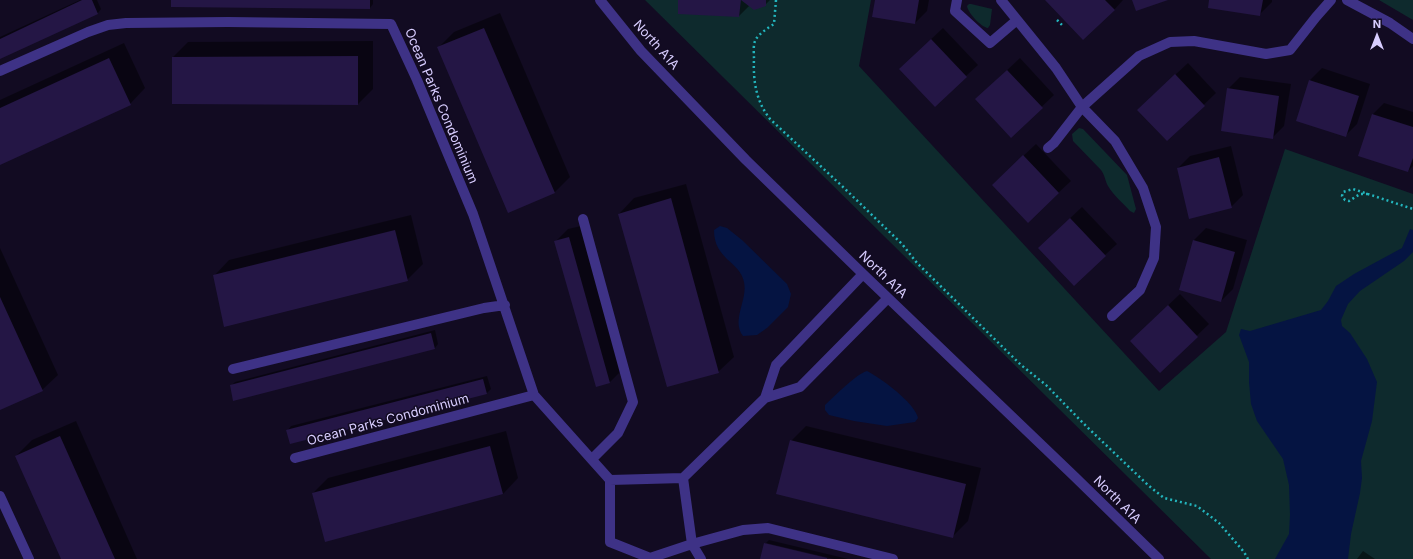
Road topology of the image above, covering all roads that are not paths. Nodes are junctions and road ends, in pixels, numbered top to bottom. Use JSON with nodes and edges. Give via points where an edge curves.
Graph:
{"nodes":[{"id":1,"x":600,"y":0,"type":"edge"},
{"id":2,"x":957,"y":0,"type":"edge"},
{"id":3,"x":1001,"y":0,"type":"edge"},
{"id":4,"x":1331,"y":0,"type":"edge"},
{"id":5,"x":1347,"y":0,"type":"edge"},
{"id":6,"x":1017,"y":20,"type":"junction"},
{"id":7,"x":1413,"y":39,"type":"edge"},
{"id":8,"x":0,"y":71,"type":"edge"},
{"id":9,"x":1082,"y":107,"type":"junction"},
{"id":10,"x":1048,"y":148,"type":"dead end"},
{"id":11,"x":583,"y":218,"type":"dead end"},
{"id":12,"x":863,"y":274,"type":"junction"},
{"id":13,"x":888,"y":298,"type":"junction"},
{"id":14,"x":505,"y":305,"type":"junction"},
{"id":15,"x":1112,"y":316,"type":"dead end"},
{"id":16,"x":232,"y":369,"type":"dead end"},
{"id":17,"x":534,"y":395,"type":"junction"},
{"id":18,"x":765,"y":398,"type":"junction"},
{"id":19,"x":295,"y":458,"type":"dead end"},
{"id":20,"x":592,"y":459,"type":"junction"},
{"id":21,"x":684,"y":478,"type":"junction"},
{"id":22,"x":610,"y":480,"type":"junction"},
{"id":23,"x":0,"y":496,"type":"edge"},
{"id":24,"x":692,"y":544,"type":"junction"},
{"id":25,"x":29,"y":559,"type":"edge"},
{"id":26,"x":701,"y":559,"type":"edge"},
{"id":27,"x":893,"y":559,"type":"edge"},
{"id":28,"x":1159,"y":559,"type":"edge"}],
"edges":[{"from":1,"to":12,"type":"street","name":"North A1A","via":[[641,51],[746,160]]},
{"from":2,"to":6,"type":"street","via":[[955,11],[990,43]]},
{"from":3,"to":6,"type":"street"},
{"from":4,"to":9,"type":"street","via":[[1290,50],[1266,54],[1194,41],[1170,42],[1139,56]]},
{"from":5,"to":7,"type":"street","via":[[1390,23]]},
{"from":6,"to":9,"type":"street","via":[[1056,68]]},
{"from":8,"to":14,"type":"street","name":"Ocean Parks Condominium","via":[[108,25],[228,22],[391,24],[473,214]]},
{"from":9,"to":10,"type":"street"},
{"from":9,"to":15,"type":"street","via":[[1115,141],[1143,188],[1156,227],[1154,258],[1140,290]]},
{"from":11,"to":20,"type":"street","via":[[633,402],[618,434]]},
{"from":12,"to":13,"type":"street","name":"North A1A"},
{"from":12,"to":18,"type":"street","via":[[776,365]]},
{"from":13,"to":18,"type":"street","via":[[800,387]]},
{"from":13,"to":28,"type":"street","name":"North A1A"},
{"from":14,"to":16,"type":"street"},
{"from":14,"to":17,"type":"street","name":"Ocean Parks Condominium"},
{"from":17,"to":19,"type":"street","name":"Ocean Parks Condominium"},
{"from":17,"to":20,"type":"street","name":"Ocean Parks Condominium"},
{"from":18,"to":21,"type":"street"},
{"from":20,"to":22,"type":"street","name":"Ocean Parks Condominium"},
{"from":21,"to":22,"type":"street"},
{"from":21,"to":24,"type":"street"},
{"from":22,"to":24,"type":"street","via":[[610,542],[650,558]]},
{"from":23,"to":25,"type":"street"},
{"from":24,"to":26,"type":"street"},
{"from":24,"to":27,"type":"street","via":[[743,530],[768,528]]}]}
